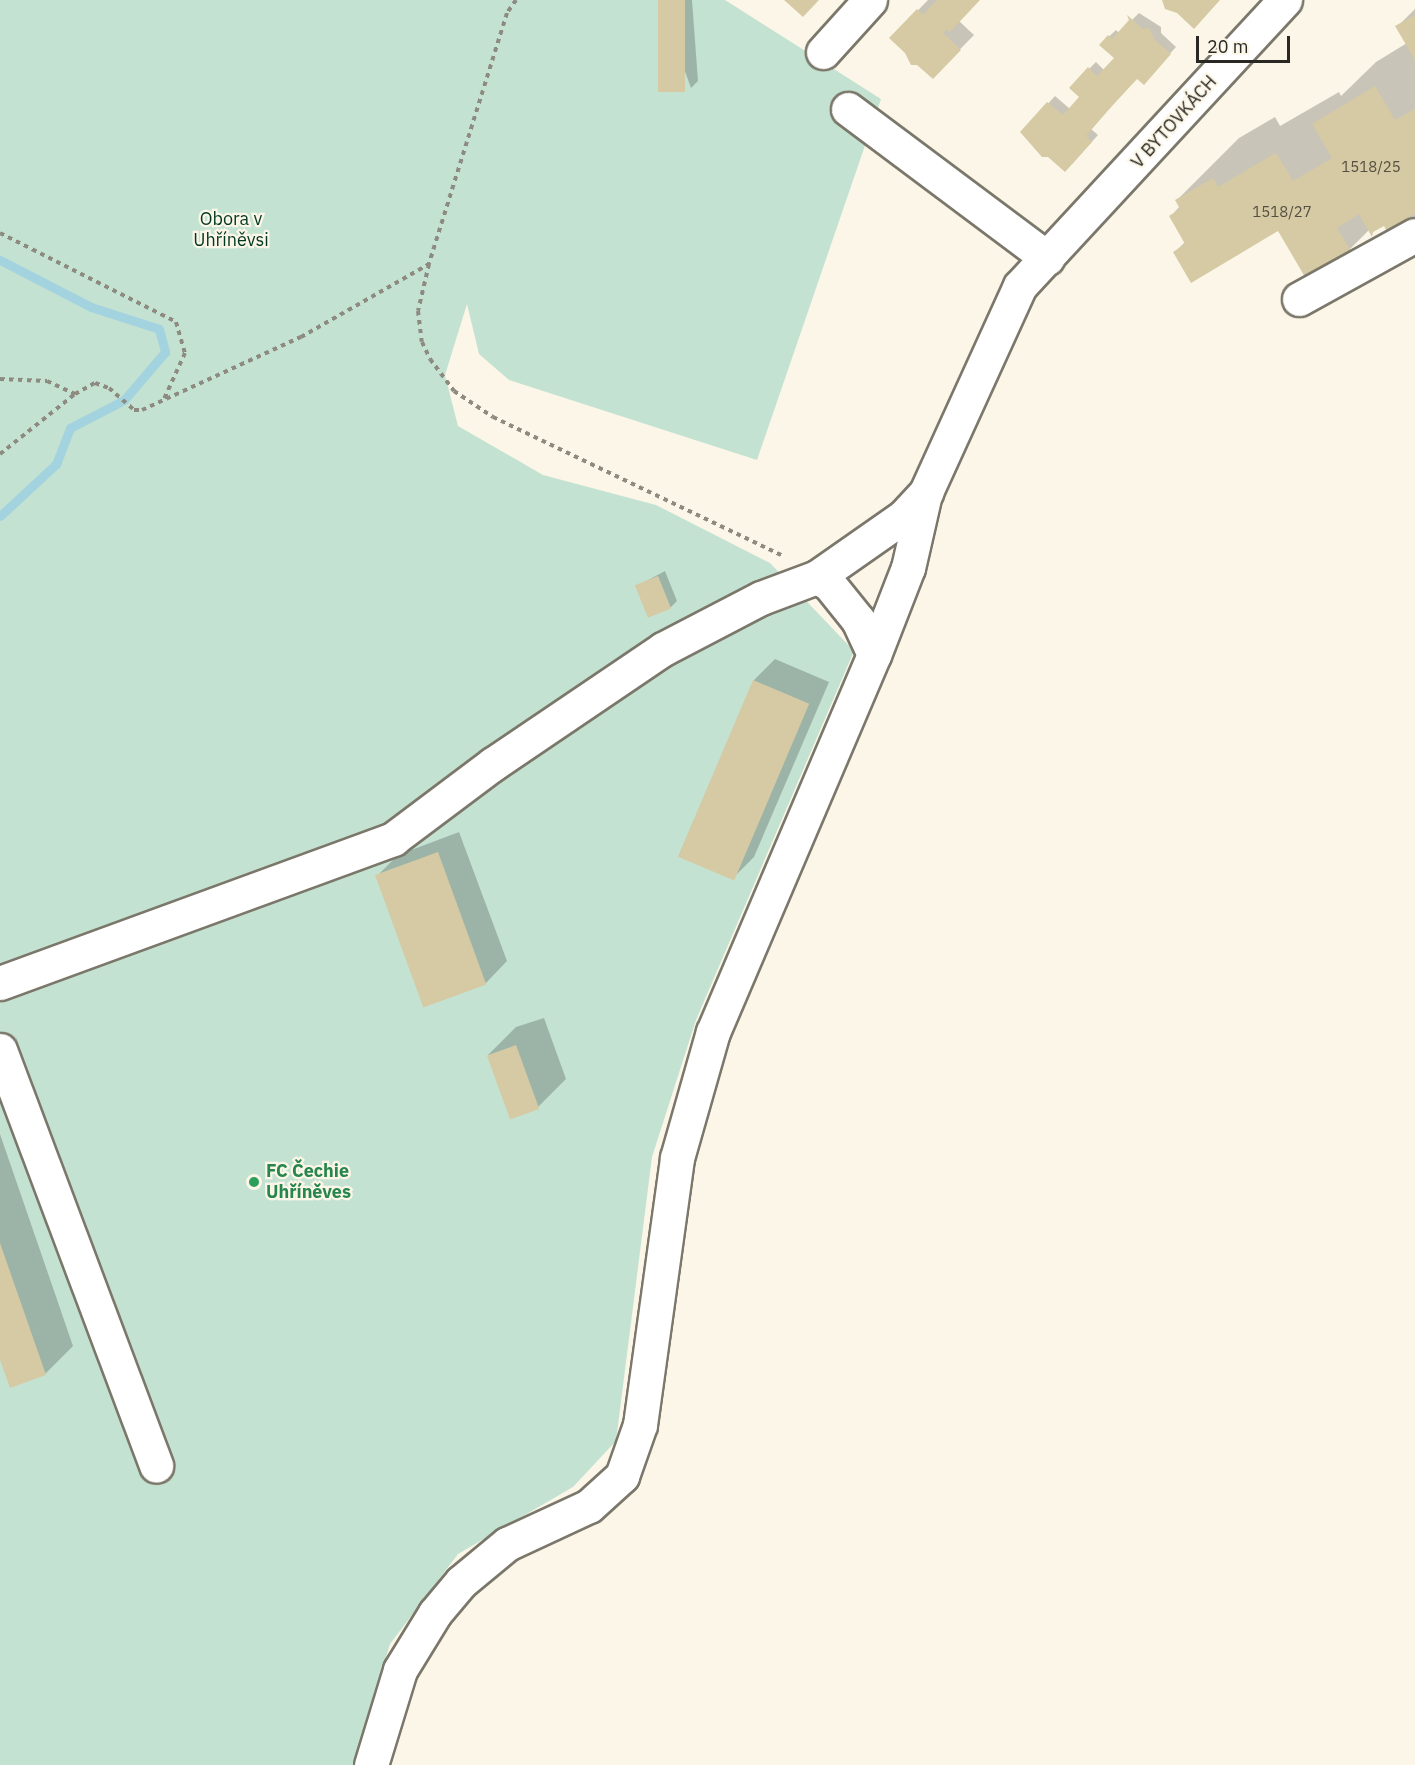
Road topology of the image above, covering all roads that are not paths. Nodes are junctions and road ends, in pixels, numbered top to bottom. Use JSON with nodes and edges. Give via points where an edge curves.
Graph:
{"nodes":[{"id":1,"x":870,"y":0,"type":"edge"},
{"id":2,"x":1285,"y":0,"type":"edge"},
{"id":3,"x":823,"y":52,"type":"dead end"},
{"id":4,"x":848,"y":109,"type":"dead end"},
{"id":5,"x":1415,"y":235,"type":"edge"},
{"id":6,"x":1047,"y":258,"type":"junction"},
{"id":7,"x":1299,"y":299,"type":"dead end"},
{"id":8,"x":926,"y":492,"type":"junction"},
{"id":9,"x":817,"y":576,"type":"junction"},
{"id":10,"x":874,"y":654,"type":"junction"},
{"id":11,"x":0,"y":983,"type":"edge"},
{"id":12,"x":0,"y":1050,"type":"edge"},
{"id":13,"x":156,"y":1466,"type":"dead end"},
{"id":14,"x":372,"y":1765,"type":"edge"}],
"edges":[{"from":1,"to":3,"type":"street"},
{"from":2,"to":6,"type":"street","name":"V BYTOVKÁCH"},
{"from":4,"to":6,"type":"street"},
{"from":5,"to":7,"type":"street"},
{"from":6,"to":8,"type":"street","name":"V BYTOVKÁCH","via":[[1020,286]]},
{"from":8,"to":9,"type":"street","via":[[904,516]]},
{"from":8,"to":10,"type":"street","via":[[908,568]]},
{"from":9,"to":10,"type":"street","via":[[829,584],[858,620]]},
{"from":9,"to":11,"type":"street","via":[[761,598],[663,649],[493,764],[393,838]]},
{"from":10,"to":14,"type":"street","via":[[712,1032],[677,1158],[640,1425],[622,1476],[589,1506],[507,1544],[461,1582],[435,1613],[400,1670]]},
{"from":12,"to":13,"type":"street"}]}
